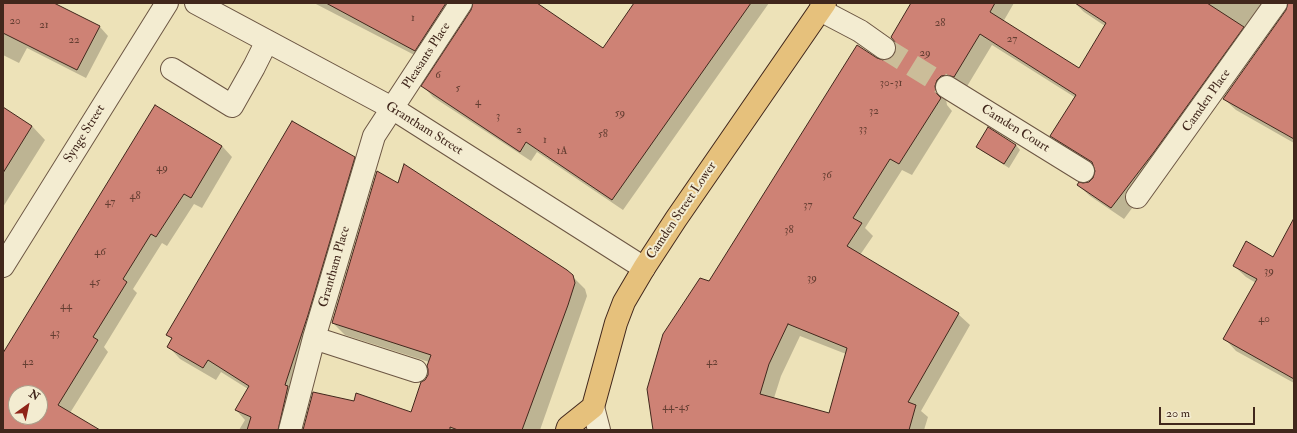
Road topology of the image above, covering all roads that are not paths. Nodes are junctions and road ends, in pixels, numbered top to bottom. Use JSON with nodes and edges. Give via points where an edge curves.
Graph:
{"nodes":[{"id":1,"x":167,"y":3,"type":"edge"},
{"id":2,"x":196,"y":3,"type":"edge"},
{"id":3,"x":461,"y":3,"type":"edge"},
{"id":4,"x":1276,"y":3,"type":"edge"},
{"id":5,"x":823,"y":7,"type":"edge"},
{"id":6,"x":267,"y":41,"type":"junction"},
{"id":7,"x":884,"y":48,"type":"tunnel mouth"},
{"id":8,"x":172,"y":69,"type":"dead end"},
{"id":9,"x":947,"y":87,"type":"tunnel mouth"},
{"id":10,"x":392,"y":108,"type":"junction"},
{"id":11,"x":1082,"y":171,"type":"dead end"},
{"id":12,"x":1137,"y":197,"type":"dead end"},
{"id":13,"x":3,"y":266,"type":"edge"},
{"id":14,"x":644,"y":268,"type":"junction"},
{"id":15,"x":314,"y":338,"type":"junction"},
{"id":16,"x":416,"y":371,"type":"dead end"},
{"id":17,"x":593,"y":407,"type":"junction"},
{"id":18,"x":290,"y":430,"type":"edge"},
{"id":19,"x":567,"y":430,"type":"edge"},
{"id":20,"x":599,"y":430,"type":"edge"}],
"edges":[{"from":1,"to":13,"type":"street","name":"Synge Street"},
{"from":2,"to":6,"type":"street","name":"Grantham Street"},
{"from":3,"to":10,"type":"street","name":"Pleasants Place"},
{"from":4,"to":12,"type":"street","name":"Camden Place"},
{"from":5,"to":7,"type":"street"},
{"from":5,"to":14,"type":"main road","name":"Camden Street Lower"},
{"from":6,"to":8,"type":"street","via":[[232,106]]},
{"from":6,"to":10,"type":"street","name":"Grantham Street"},
{"from":9,"to":11,"type":"street","name":"Camden Court"},
{"from":10,"to":14,"type":"street","name":"Grantham Street"},
{"from":10,"to":15,"type":"street","name":"Grantham Place","via":[[374,136]]},
{"from":14,"to":17,"type":"main road","name":"Camden Street Lower","via":[[624,302],[616,323]]},
{"from":15,"to":16,"type":"street"},
{"from":15,"to":18,"type":"street","name":"Grantham Place"},
{"from":17,"to":19,"type":"main road"},
{"from":17,"to":20,"type":"street"}]}
